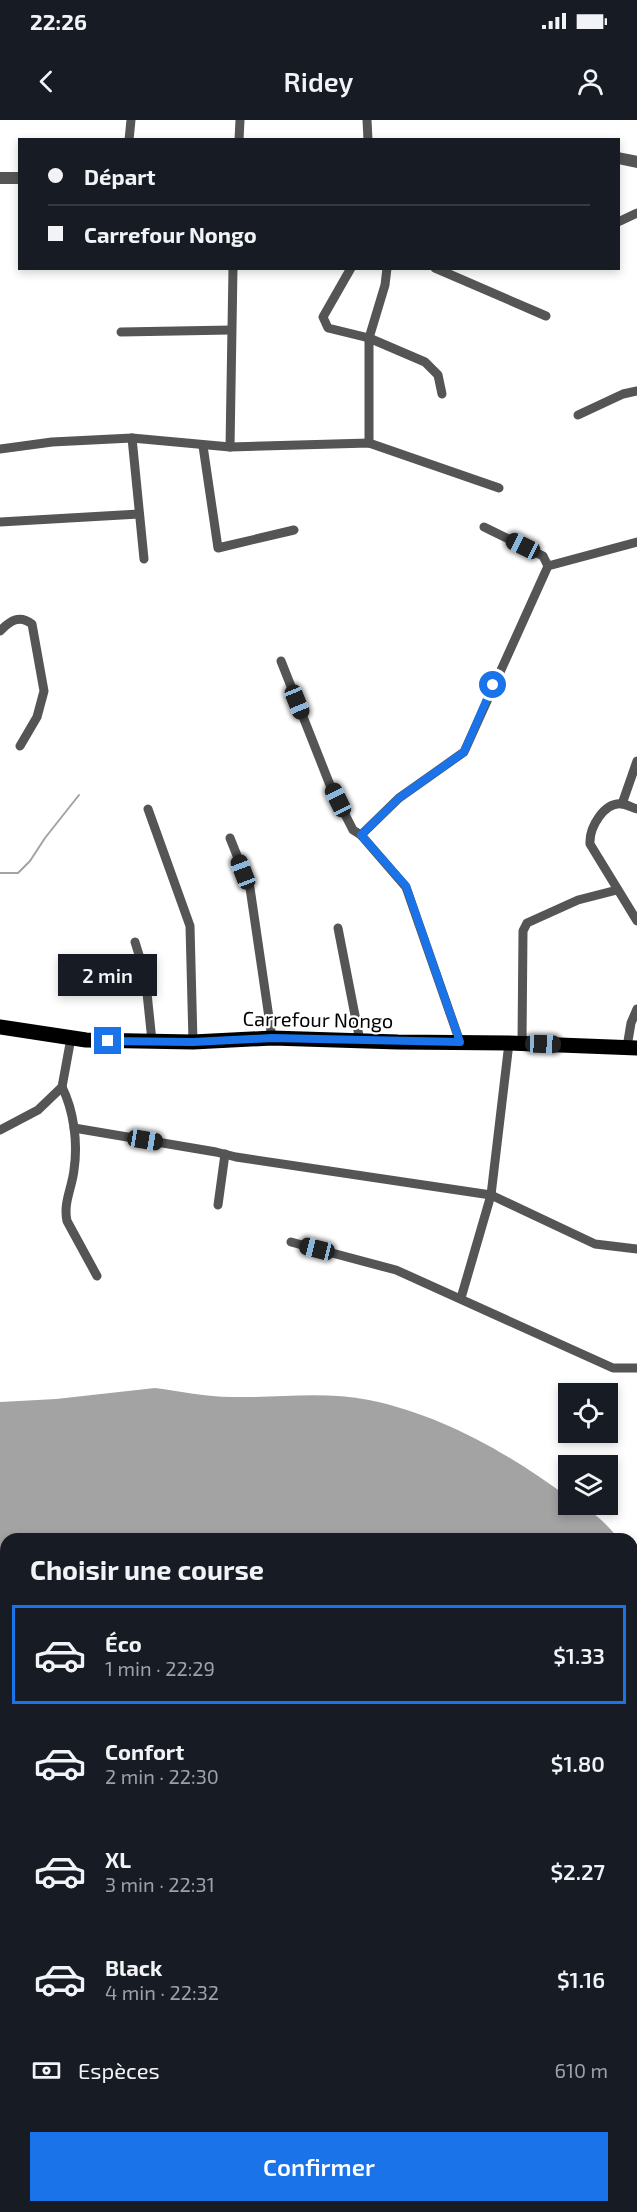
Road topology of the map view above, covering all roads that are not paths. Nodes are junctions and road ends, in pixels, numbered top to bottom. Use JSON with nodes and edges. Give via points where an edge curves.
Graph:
{"nodes":[{"id":1,"x":131,"y":120,"type":"edge"},
{"id":2,"x":240,"y":120,"type":"edge"},
{"id":3,"x":367,"y":120,"type":"edge"},
{"id":4,"x":129,"y":138,"type":"edge"},
{"id":5,"x":238,"y":138,"type":"edge"},
{"id":6,"x":368,"y":138,"type":"edge"},
{"id":7,"x":620,"y":158,"type":"edge"},
{"id":8,"x":637,"y":162,"type":"edge"},
{"id":9,"x":0,"y":178,"type":"edge"},
{"id":10,"x":18,"y":178,"type":"edge"},
{"id":11,"x":637,"y":213,"type":"edge"},
{"id":12,"x":620,"y":221,"type":"edge"},
{"id":13,"x":233,"y":270,"type":"edge"},
{"id":14,"x":350,"y":270,"type":"edge"},
{"id":15,"x":387,"y":270,"type":"edge"},
{"id":16,"x":440,"y":270,"type":"edge"},
{"id":17,"x":546,"y":316,"type":"dead end"},
{"id":18,"x":231,"y":330,"type":"junction"},
{"id":19,"x":121,"y":332,"type":"dead end"},
{"id":20,"x":369,"y":338,"type":"junction"},
{"id":21,"x":637,"y":391,"type":"edge"},
{"id":22,"x":442,"y":394,"type":"dead end"},
{"id":23,"x":578,"y":415,"type":"dead end"},
{"id":24,"x":132,"y":438,"type":"junction"},
{"id":25,"x":369,"y":443,"type":"junction"},
{"id":26,"x":203,"y":446,"type":"junction"},
{"id":27,"x":230,"y":447,"type":"junction"},
{"id":28,"x":0,"y":449,"type":"edge"},
{"id":29,"x":499,"y":488,"type":"dead end"},
{"id":30,"x":139,"y":514,"type":"junction"},
{"id":31,"x":0,"y":522,"type":"edge"},
{"id":32,"x":483,"y":527,"type":"dead end"},
{"id":33,"x":294,"y":530,"type":"dead end"},
{"id":34,"x":637,"y":542,"type":"edge"},
{"id":35,"x":144,"y":559,"type":"dead end"},
{"id":36,"x":548,"y":566,"type":"junction"},
{"id":37,"x":0,"y":631,"type":"edge"},
{"id":38,"x":281,"y":661,"type":"dead end"},
{"id":39,"x":20,"y":746,"type":"dead end"},
{"id":40,"x":637,"y":761,"type":"edge"},
{"id":41,"x":622,"y":804,"type":"junction"},
{"id":42,"x":148,"y":809,"type":"dead end"},
{"id":43,"x":637,"y":809,"type":"edge"},
{"id":44,"x":361,"y":835,"type":"junction"},
{"id":45,"x":230,"y":838,"type":"dead end"},
{"id":46,"x":617,"y":890,"type":"junction"},
{"id":47,"x":637,"y":921,"type":"edge"},
{"id":48,"x":338,"y":928,"type":"dead end"},
{"id":49,"x":135,"y":942,"type":"dead end"},
{"id":50,"x":637,"y":1010,"type":"edge"},
{"id":51,"x":0,"y":1027,"type":"edge"},
{"id":52,"x":71,"y":1038,"type":"junction"},
{"id":53,"x":272,"y":1038,"type":"junction"},
{"id":54,"x":152,"y":1041,"type":"junction"},
{"id":55,"x":360,"y":1041,"type":"junction"},
{"id":56,"x":193,"y":1042,"type":"junction"},
{"id":57,"x":460,"y":1042,"type":"junction"},
{"id":58,"x":515,"y":1043,"type":"junction"},
{"id":59,"x":632,"y":1048,"type":"edge"},
{"id":60,"x":62,"y":1087,"type":"junction"},
{"id":61,"x":74,"y":1128,"type":"junction"},
{"id":62,"x":0,"y":1130,"type":"edge"},
{"id":63,"x":225,"y":1154,"type":"junction"},
{"id":64,"x":491,"y":1195,"type":"junction"},
{"id":65,"x":218,"y":1205,"type":"dead end"},
{"id":66,"x":291,"y":1242,"type":"dead end"},
{"id":67,"x":637,"y":1249,"type":"edge"},
{"id":68,"x":97,"y":1276,"type":"dead end"},
{"id":69,"x":461,"y":1299,"type":"junction"},
{"id":70,"x":637,"y":1368,"type":"edge"}],
"edges":[{"from":1,"to":4,"type":"street"},
{"from":2,"to":5,"type":"street"},
{"from":3,"to":6,"type":"street"},
{"from":7,"to":8,"type":"street"},
{"from":9,"to":10,"type":"street"},
{"from":11,"to":12,"type":"street"},
{"from":13,"to":18,"type":"street"},
{"from":14,"to":20,"type":"street","via":[[323,317],[328,328]]},
{"from":15,"to":20,"type":"street"},
{"from":16,"to":17,"type":"street"},
{"from":18,"to":19,"type":"street"},
{"from":18,"to":27,"type":"street"},
{"from":20,"to":22,"type":"street","via":[[425,362],[438,375]]},
{"from":20,"to":25,"type":"street"},
{"from":21,"to":23,"type":"street"},
{"from":24,"to":26,"type":"street"},
{"from":24,"to":28,"type":"street"},
{"from":24,"to":30,"type":"street"},
{"from":25,"to":27,"type":"street"},
{"from":25,"to":29,"type":"street"},
{"from":26,"to":27,"type":"street"},
{"from":26,"to":33,"type":"street","via":[[218,548]]},
{"from":30,"to":31,"type":"street"},
{"from":30,"to":35,"type":"street"},
{"from":32,"to":36,"type":"street","via":[[543,556]]},
{"from":34,"to":36,"type":"street"},
{"from":36,"to":44,"type":"street","via":[[464,752],[399,798]]},
{"from":37,"to":39,"type":"street","via":[[17,618],[32,624],[44,691],[37,717]]},
{"from":38,"to":44,"type":"street","via":[[330,785],[353,830]]},
{"from":40,"to":41,"type":"street"},
{"from":41,"to":43,"type":"street"},
{"from":41,"to":46,"type":"street","via":[[598,818],[590,835],[590,844]]},
{"from":42,"to":56,"type":"street","via":[[190,926]]},
{"from":44,"to":57,"type":"street","via":[[406,886]]},
{"from":45,"to":53,"type":"street","via":[[250,888]]},
{"from":46,"to":47,"type":"street"},
{"from":46,"to":58,"type":"street","via":[[578,900],[527,923],[523,931]]},
{"from":48,"to":55,"type":"street"},
{"from":49,"to":54,"type":"street","via":[[145,974]]},
{"from":50,"to":59,"type":"street","via":[[631,1023]]},
{"from":51,"to":52,"type":"main road","name":"Carrefour Nongo"},
{"from":52,"to":54,"type":"main road","name":"Carrefour Nongo"},
{"from":52,"to":60,"type":"street"},
{"from":53,"to":55,"type":"main road","name":"Carrefour Nongo"},
{"from":53,"to":56,"type":"main road","name":"Carrefour Nongo"},
{"from":54,"to":56,"type":"main road","name":"Carrefour Nongo"},
{"from":55,"to":57,"type":"main road","name":"Carrefour Nongo"},
{"from":57,"to":58,"type":"main road","name":"Carrefour Nongo"},
{"from":58,"to":59,"type":"main road","name":"Carrefour Nongo"},
{"from":58,"to":64,"type":"street"},
{"from":60,"to":61,"type":"street"},
{"from":60,"to":62,"type":"street","via":[[38,1110]]},
{"from":61,"to":63,"type":"street"},
{"from":61,"to":68,"type":"street","via":[[74,1169],[64,1210]]},
{"from":63,"to":64,"type":"street"},
{"from":63,"to":65,"type":"street"},
{"from":64,"to":67,"type":"street","via":[[595,1245]]},
{"from":64,"to":69,"type":"street"},
{"from":66,"to":69,"type":"street","via":[[396,1270]]},
{"from":69,"to":70,"type":"street","via":[[613,1368]]}]}
